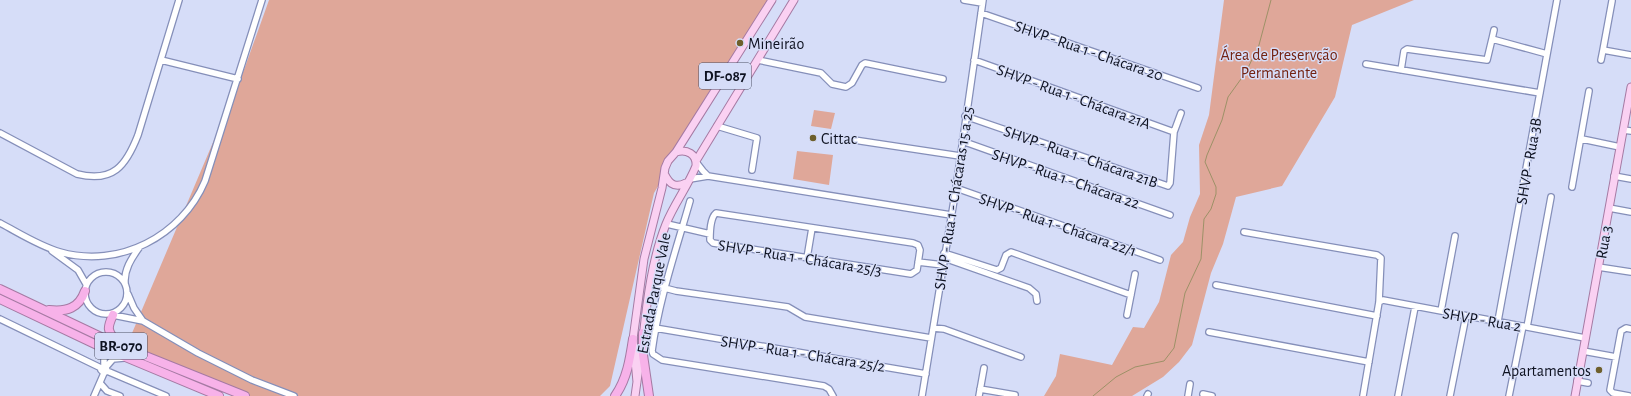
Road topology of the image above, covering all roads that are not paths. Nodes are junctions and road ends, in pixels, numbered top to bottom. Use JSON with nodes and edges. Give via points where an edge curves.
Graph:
{"nodes":[{"id":1,"x":179,"y":0,"type":"edge"},
{"id":2,"x":262,"y":0,"type":"edge"},
{"id":3,"x":772,"y":0,"type":"edge"},
{"id":4,"x":794,"y":0,"type":"edge"},
{"id":5,"x":964,"y":0,"type":"edge"},
{"id":6,"x":1557,"y":0,"type":"edge"},
{"id":7,"x":1612,"y":1,"type":"dead end"},
{"id":8,"x":982,"y":2,"type":"edge"},
{"id":9,"x":981,"y":13,"type":"junction"},
{"id":10,"x":1494,"y":30,"type":"dead end"},
{"id":11,"x":1492,"y":39,"type":"junction"},
{"id":12,"x":1603,"y":50,"type":"junction"},
{"id":13,"x":1548,"y":54,"type":"junction"},
{"id":14,"x":1631,"y":55,"type":"edge"},
{"id":15,"x":161,"y":60,"type":"junction"},
{"id":16,"x":758,"y":60,"type":"junction"},
{"id":17,"x":974,"y":60,"type":"junction"},
{"id":18,"x":1602,"y":60,"type":"dead end"},
{"id":19,"x":1366,"y":64,"type":"dead end"},
{"id":20,"x":1401,"y":70,"type":"junction"},
{"id":21,"x":238,"y":79,"type":"junction"},
{"id":22,"x":943,"y":79,"type":"dead end"},
{"id":23,"x":1631,"y":87,"type":"edge"},
{"id":24,"x":1198,"y":88,"type":"dead end"},
{"id":25,"x":1589,"y":91,"type":"dead end"},
{"id":26,"x":1540,"y":93,"type":"junction"},
{"id":27,"x":1181,"y":112,"type":"dead end"},
{"id":28,"x":965,"y":116,"type":"junction"},
{"id":29,"x":717,"y":126,"type":"junction"},
{"id":30,"x":1627,"y":130,"type":"edge"},
{"id":31,"x":1174,"y":132,"type":"junction"},
{"id":32,"x":0,"y":133,"type":"edge"},
{"id":33,"x":1582,"y":139,"type":"junction"},
{"id":34,"x":854,"y":140,"type":"dead end"},
{"id":35,"x":962,"y":141,"type":"junction"},
{"id":36,"x":1620,"y":147,"type":"junction"},
{"id":37,"x":676,"y":152,"type":"junction"},
{"id":38,"x":960,"y":156,"type":"junction"},
{"id":39,"x":696,"y":162,"type":"junction"},
{"id":40,"x":752,"y":170,"type":"dead end"},
{"id":41,"x":665,"y":175,"type":"junction"},
{"id":42,"x":708,"y":176,"type":"junction"},
{"id":43,"x":1614,"y":176,"type":"junction"},
{"id":44,"x":1631,"y":179,"type":"edge"},
{"id":45,"x":688,"y":181,"type":"junction"},
{"id":46,"x":1572,"y":187,"type":"dead end"},
{"id":47,"x":956,"y":188,"type":"junction"},
{"id":48,"x":1551,"y":197,"type":"dead end"},
{"id":49,"x":690,"y":201,"type":"dead end"},
{"id":50,"x":1609,"y":208,"type":"junction"},
{"id":51,"x":1631,"y":212,"type":"edge"},
{"id":52,"x":951,"y":215,"type":"junction"},
{"id":53,"x":1170,"y":215,"type":"dead end"},
{"id":54,"x":0,"y":223,"type":"edge"},
{"id":55,"x":666,"y":224,"type":"junction"},
{"id":56,"x":682,"y":227,"type":"junction"},
{"id":57,"x":812,"y":228,"type":"junction"},
{"id":58,"x":1244,"y":232,"type":"dead end"},
{"id":59,"x":710,"y":234,"type":"junction"},
{"id":60,"x":1455,"y":236,"type":"dead end"},
{"id":61,"x":42,"y":244,"type":"junction"},
{"id":62,"x":139,"y":248,"type":"junction"},
{"id":63,"x":944,"y":255,"type":"junction"},
{"id":64,"x":807,"y":258,"type":"junction"},
{"id":65,"x":1160,"y":260,"type":"dead end"},
{"id":66,"x":918,"y":262,"type":"junction"},
{"id":67,"x":942,"y":265,"type":"junction"},
{"id":68,"x":1598,"y":267,"type":"junction"},
{"id":69,"x":1631,"y":272,"type":"edge"},
{"id":70,"x":1135,"y":274,"type":"dead end"},
{"id":71,"x":125,"y":283,"type":"junction"},
{"id":72,"x":653,"y":285,"type":"junction"},
{"id":73,"x":1216,"y":285,"type":"dead end"},
{"id":74,"x":86,"y":287,"type":"junction"},
{"id":75,"x":665,"y":288,"type":"junction"},
{"id":76,"x":0,"y":289,"type":"edge"},
{"id":77,"x":128,"y":294,"type":"junction"},
{"id":78,"x":1131,"y":294,"type":"junction"},
{"id":79,"x":0,"y":299,"type":"edge"},
{"id":80,"x":1037,"y":301,"type":"dead end"},
{"id":81,"x":1380,"y":302,"type":"junction"},
{"id":82,"x":1415,"y":307,"type":"junction"},
{"id":83,"x":41,"y":308,"type":"junction"},
{"id":84,"x":1441,"y":311,"type":"junction"},
{"id":85,"x":114,"y":314,"type":"junction"},
{"id":86,"x":1127,"y":315,"type":"dead end"},
{"id":87,"x":1377,"y":316,"type":"junction"},
{"id":88,"x":1466,"y":316,"type":"junction"},
{"id":89,"x":0,"y":319,"type":"edge"},
{"id":90,"x":144,"y":321,"type":"junction"},
{"id":91,"x":1498,"y":321,"type":"junction"},
{"id":92,"x":1525,"y":326,"type":"junction"},
{"id":93,"x":933,"y":328,"type":"junction"},
{"id":94,"x":1631,"y":329,"type":"edge"},
{"id":95,"x":655,"y":330,"type":"junction"},
{"id":96,"x":1209,"y":332,"type":"dead end"},
{"id":97,"x":643,"y":333,"type":"junction"},
{"id":98,"x":931,"y":338,"type":"junction"},
{"id":99,"x":1585,"y":338,"type":"junction"},
{"id":100,"x":633,"y":339,"type":"junction"},
{"id":101,"x":118,"y":345,"type":"junction"},
{"id":102,"x":99,"y":346,"type":"junction"},
{"id":103,"x":1583,"y":351,"type":"junction"},
{"id":104,"x":1021,"y":357,"type":"dead end"},
{"id":105,"x":1616,"y":357,"type":"junction"},
{"id":106,"x":128,"y":358,"type":"junction"},
{"id":107,"x":1369,"y":362,"type":"junction"},
{"id":108,"x":984,"y":368,"type":"dead end"},
{"id":109,"x":104,"y":370,"type":"junction"},
{"id":110,"x":926,"y":374,"type":"junction"},
{"id":111,"x":1577,"y":381,"type":"junction"},
{"id":112,"x":637,"y":382,"type":"junction"},
{"id":113,"x":100,"y":383,"type":"junction"},
{"id":114,"x":1588,"y":383,"type":"dead end"},
{"id":115,"x":1190,"y":384,"type":"dead end"},
{"id":116,"x":980,"y":389,"type":"junction"},
{"id":117,"x":107,"y":390,"type":"junction"},
{"id":118,"x":95,"y":394,"type":"edge"},
{"id":119,"x":1203,"y":394,"type":"dead end"},
{"id":120,"x":1015,"y":395,"type":"dead end"},
{"id":121,"x":90,"y":396,"type":"edge"},
{"id":122,"x":120,"y":396,"type":"edge"},
{"id":123,"x":166,"y":396,"type":"edge"},
{"id":124,"x":219,"y":396,"type":"edge"},
{"id":125,"x":245,"y":396,"type":"edge"},
{"id":126,"x":294,"y":396,"type":"edge"},
{"id":127,"x":614,"y":396,"type":"edge"},
{"id":128,"x":635,"y":396,"type":"edge"},
{"id":129,"x":649,"y":396,"type":"edge"},
{"id":130,"x":833,"y":396,"type":"edge"},
{"id":131,"x":922,"y":396,"type":"edge"},
{"id":132,"x":979,"y":396,"type":"edge"},
{"id":133,"x":1188,"y":396,"type":"edge"},
{"id":134,"x":1212,"y":396,"type":"edge"},
{"id":135,"x":1363,"y":396,"type":"edge"},
{"id":136,"x":1398,"y":396,"type":"edge"},
{"id":137,"x":1450,"y":396,"type":"edge"},
{"id":138,"x":1509,"y":396,"type":"edge"},
{"id":139,"x":1575,"y":396,"type":"edge"},
{"id":140,"x":1629,"y":396,"type":"edge"}],
"edges":[{"from":1,"to":15,"type":"street"},
{"from":2,"to":21,"type":"street"},
{"from":3,"to":37,"type":"main road","number":"DF-087"},
{"from":4,"to":16,"type":"main road","number":"DF-087"},
{"from":5,"to":8,"type":"street"},
{"from":6,"to":13,"type":"street","name":"SHVP - Rua 3B"},
{"from":7,"to":12,"type":"street"},
{"from":8,"to":9,"type":"street","name":"SHVP - Rua 1 - Chácaras 15 a 25"},
{"from":9,"to":17,"type":"street","name":"SHVP - Rua 1 - Chácaras 15 a 25"},
{"from":9,"to":24,"type":"street","name":"SHVP - Rua 1 - Chácara 20"},
{"from":10,"to":11,"type":"street"},
{"from":11,"to":13,"type":"street"},
{"from":11,"to":20,"type":"street","via":[[1487,60],[1408,49],[1404,51]]},
{"from":12,"to":14,"type":"street"},
{"from":12,"to":18,"type":"street"},
{"from":13,"to":26,"type":"street","name":"SHVP - Rua 3B"},
{"from":15,"to":21,"type":"street"},
{"from":15,"to":32,"type":"street","via":[[132,151],[115,171],[97,177],[77,174]]},
{"from":16,"to":22,"type":"street","via":[[820,72],[829,82],[846,86],[850,86],[865,63]]},
{"from":16,"to":29,"type":"main road","number":"DF-087"},
{"from":17,"to":28,"type":"street","name":"SHVP - Rua 1 - Chácaras 15 a 25"},
{"from":17,"to":31,"type":"street","name":"SHVP - Rua 1 - Chácara 21A"},
{"from":19,"to":20,"type":"street"},
{"from":20,"to":26,"type":"street"},
{"from":21,"to":62,"type":"street","via":[[200,193],[182,218]]},
{"from":23,"to":30,"type":"main road","name":"Rua 3"},
{"from":25,"to":33,"type":"street"},
{"from":26,"to":91,"type":"street","name":"SHVP - Rua 3B"},
{"from":27,"to":31,"type":"street"},
{"from":28,"to":31,"type":"street","name":"SHVP - Rua 1 - Chácara 21B","via":[[1168,186]]},
{"from":28,"to":35,"type":"street","name":"SHVP - Rua 1 - Chácaras 15 a 25"},
{"from":29,"to":39,"type":"main road","number":"DF-087"},
{"from":29,"to":40,"type":"street","via":[[757,138]]},
{"from":30,"to":36,"type":"main road","name":"Rua 3"},
{"from":33,"to":36,"type":"street"},
{"from":33,"to":46,"type":"street"},
{"from":34,"to":38,"type":"street"},
{"from":35,"to":38,"type":"street","name":"SHVP - Rua 1 - Chácaras 15 a 25"},
{"from":35,"to":53,"type":"street","name":"SHVP - Rua 1 - Chácara 22"},
{"from":36,"to":43,"type":"main road","name":"Rua 3"},
{"from":37,"to":39,"type":"main road","via":[[687,151],[693,155]]},
{"from":37,"to":41,"type":"main road","number":"DF-087","via":[[666,164]]},
{"from":38,"to":47,"type":"street","name":"SHVP - Rua 1 - Chácaras 15 a 25"},
{"from":39,"to":42,"type":"street"},
{"from":39,"to":45,"type":"main road","number":"DF-087"},
{"from":41,"to":45,"type":"main road","via":[[674,185]]},
{"from":41,"to":100,"type":"main road","name":"Estrada Parque Vale","number":"DF-087","via":[[644,259]]},
{"from":42,"to":45,"type":"street"},
{"from":42,"to":52,"type":"street"},
{"from":43,"to":44,"type":"street"},
{"from":43,"to":50,"type":"main road","name":"Rua 3"},
{"from":45,"to":55,"type":"main road","name":"Estrada Parque Vale","number":"DF-087"},
{"from":47,"to":52,"type":"street","name":"SHVP - Rua 1 - Chácaras 15 a 25"},
{"from":47,"to":65,"type":"street","name":"SHVP - Rua 1 - Chácara 22/1"},
{"from":48,"to":92,"type":"street"},
{"from":49,"to":56,"type":"street"},
{"from":50,"to":51,"type":"street"},
{"from":50,"to":68,"type":"main road","name":"Rua 3"},
{"from":52,"to":63,"type":"street","name":"SHVP - Rua 1 - Chácaras 15 a 25"},
{"from":54,"to":61,"type":"street"},
{"from":55,"to":56,"type":"street"},
{"from":55,"to":72,"type":"main road","name":"Estrada Parque Vale","number":"DF-087","via":[[658,250]]},
{"from":56,"to":59,"type":"street"},
{"from":56,"to":75,"type":"street"},
{"from":57,"to":59,"type":"street","name":"SHVP - Rua 1 - Chácara 25/3","via":[[716,213],[713,216]]},
{"from":57,"to":64,"type":"street"},
{"from":57,"to":66,"type":"street","name":"SHVP - Rua 1 - Chácara 25/3","via":[[913,243],[919,247]]},
{"from":58,"to":81,"type":"street","via":[[1380,256]]},
{"from":59,"to":64,"type":"street","name":"SHVP - Rua 1 - Chácara 25/3","via":[[710,242],[717,245]]},
{"from":60,"to":84,"type":"street"},
{"from":61,"to":62,"type":"street","via":[[60,252],[81,256],[119,255]]},
{"from":61,"to":74,"type":"street","via":[[73,266],[82,275]]},
{"from":62,"to":71,"type":"street","via":[[129,262]]},
{"from":63,"to":67,"type":"street","name":"SHVP - Rua 1 - Chácaras 15 a 25"},
{"from":63,"to":78,"type":"street","via":[[997,270],[1001,268],[1006,255],[1011,252]]},
{"from":63,"to":80,"type":"street","via":[[1022,284],[1034,291]]},
{"from":64,"to":66,"type":"street","name":"SHVP - Rua 1 - Chácara 25/3","via":[[911,274],[916,271]]},
{"from":66,"to":67,"type":"street"},
{"from":67,"to":93,"type":"street","name":"SHVP - Rua 1 - Chácaras 15 a 25"},
{"from":68,"to":69,"type":"street"},
{"from":68,"to":99,"type":"main road","name":"Rua 3"},
{"from":70,"to":78,"type":"street"},
{"from":71,"to":74,"type":"street","via":[[118,275],[107,272],[96,274]]},
{"from":71,"to":77,"type":"street"},
{"from":72,"to":75,"type":"street"},
{"from":72,"to":97,"type":"main road","name":"Estrada Parque Vale","number":"DF-087"},
{"from":73,"to":87,"type":"street"},
{"from":74,"to":83,"type":"highway","via":[[78,303],[71,309],[62,311]]},
{"from":74,"to":85,"type":"street","via":[[88,303],[94,311],[105,315]]},
{"from":75,"to":95,"type":"street"},
{"from":75,"to":98,"type":"street","via":[[788,307],[805,317]]},
{"from":76,"to":83,"type":"highway","number":"BR-070"},
{"from":77,"to":85,"type":"street","via":[[124,304]]},
{"from":77,"to":90,"type":"street"},
{"from":78,"to":86,"type":"street"},
{"from":79,"to":102,"type":"highway","number":"BR-070"},
{"from":81,"to":82,"type":"street","name":"SHVP - Rua 2","via":[[1383,300]]},
{"from":81,"to":87,"type":"street"},
{"from":82,"to":84,"type":"street","name":"SHVP - Rua 2"},
{"from":82,"to":136,"type":"street"},
{"from":83,"to":101,"type":"highway","number":"BR-070"},
{"from":84,"to":88,"type":"street","name":"SHVP - Rua 2"},
{"from":85,"to":90,"type":"street"},
{"from":85,"to":101,"type":"highway","via":[[108,330]]},
{"from":87,"to":107,"type":"street"},
{"from":88,"to":91,"type":"street","name":"SHVP - Rua 2"},
{"from":88,"to":137,"type":"street"},
{"from":89,"to":109,"type":"street"},
{"from":90,"to":126,"type":"street","via":[[198,353],[252,380]]},
{"from":91,"to":92,"type":"street","name":"SHVP - Rua 2"},
{"from":92,"to":99,"type":"street","name":"SHVP - Rua 2"},
{"from":92,"to":138,"type":"street"},
{"from":93,"to":98,"type":"street","name":"SHVP - Rua 1 - Chácaras 15 a 25"},
{"from":93,"to":104,"type":"street","via":[[944,329]]},
{"from":94,"to":105,"type":"street","via":[[1621,331]]},
{"from":95,"to":110,"type":"street","name":"SHVP - Rua 1 - Chácara 25/2"},
{"from":95,"to":130,"type":"street","via":[[652,351],[662,360],[824,386],[829,388]]},
{"from":96,"to":107,"type":"street"},
{"from":97,"to":112,"type":"main road","name":"Estrada Parque Vale","number":"DF-087"},
{"from":97,"to":129,"type":"highway","via":[[643,355]]},
{"from":98,"to":110,"type":"street","name":"SHVP - Rua 1 - Chácaras 15 a 25"},
{"from":99,"to":103,"type":"main road","name":"Rua 3"},
{"from":100,"to":112,"type":"main road","name":"Estrada Parque Vale","number":"DF-087"},
{"from":100,"to":127,"type":"highway","via":[[626,374]]},
{"from":101,"to":125,"type":"highway","number":"BR-070"},
{"from":102,"to":106,"type":"highway","number":"BR-070"},
{"from":102,"to":109,"type":"street","via":[[104,356]]},
{"from":103,"to":105,"type":"street"},
{"from":103,"to":111,"type":"main road","name":"Rua 3"},
{"from":105,"to":140,"type":"street","via":[[1610,390]]},
{"from":106,"to":109,"type":"street","via":[[113,359]]},
{"from":106,"to":124,"type":"highway","number":"BR-070"},
{"from":107,"to":135,"type":"street"},
{"from":108,"to":116,"type":"street"},
{"from":109,"to":113,"type":"street"},
{"from":109,"to":121,"type":"street"},
{"from":109,"to":123,"type":"street"},
{"from":110,"to":131,"type":"street","name":"SHVP - Rua 1 - Chácaras 15 a 25"},
{"from":111,"to":114,"type":"street"},
{"from":111,"to":139,"type":"main road","name":"Rua 3"},
{"from":112,"to":128,"type":"main road","name":"Estrada Parque Vale","number":"DF-087"},
{"from":113,"to":117,"type":"street"},
{"from":113,"to":118,"type":"street"},
{"from":115,"to":133,"type":"street"},
{"from":116,"to":120,"type":"street"},
{"from":116,"to":132,"type":"street"},
{"from":117,"to":118,"type":"street"},
{"from":117,"to":122,"type":"street"},
{"from":119,"to":134,"type":"street"}]}
